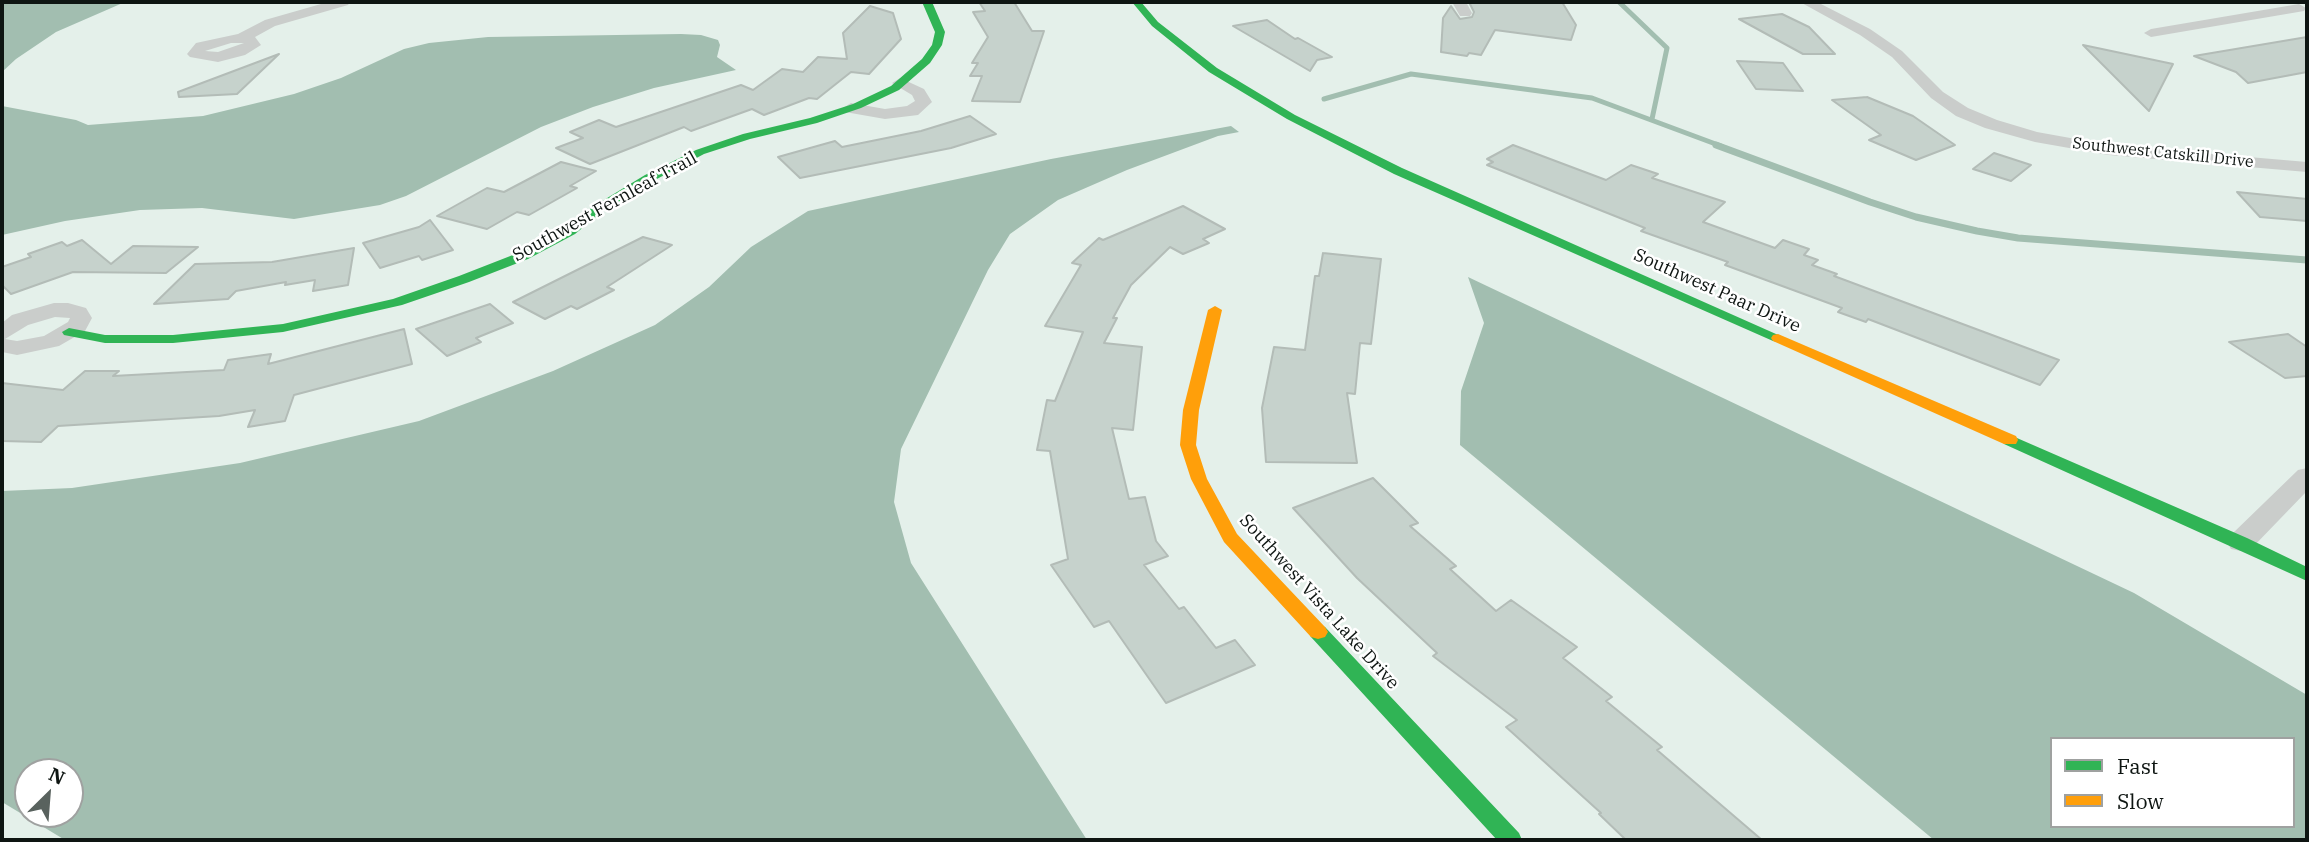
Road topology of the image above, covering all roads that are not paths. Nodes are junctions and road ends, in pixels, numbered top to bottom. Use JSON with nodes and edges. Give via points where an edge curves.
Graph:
{"nodes":[{"id":1,"x":344,"y":2,"type":"edge"},
{"id":2,"x":927,"y":2,"type":"edge"},
{"id":3,"x":1136,"y":2,"type":"edge"},
{"id":4,"x":1807,"y":2,"type":"edge"},
{"id":5,"x":2279,"y":2,"type":"edge"},
{"id":6,"x":2303,"y":10,"type":"edge"},
{"id":7,"x":2151,"y":33,"type":"dead end"},
{"id":8,"x":242,"y":38,"type":"dead end"},
{"id":9,"x":901,"y":83,"type":"junction"},
{"id":10,"x":851,"y":108,"type":"junction"},
{"id":11,"x":2307,"y":167,"type":"edge"},
{"id":12,"x":1216,"y":310,"type":"dead end"},
{"id":13,"x":69,"y":332,"type":"junction"},
{"id":14,"x":2,"y":333,"type":"edge"},
{"id":15,"x":2,"y":345,"type":"edge"},
{"id":16,"x":2307,"y":476,"type":"edge"},
{"id":17,"x":2241,"y":542,"type":"junction"},
{"id":18,"x":2307,"y":575,"type":"edge"},
{"id":19,"x":1511,"y":840,"type":"edge"}],
"edges":[{"from":1,"to":8,"type":"street","via":[[270,23]]},
{"from":2,"to":9,"type":"street","name":"Southwest Fernleaf Trail","via":[[940,32],[937,45]]},
{"from":3,"to":17,"type":"street","name":"Southwest Paar Drive","via":[[1155,24],[1213,70],[1291,117],[1398,171]]},
{"from":4,"to":11,"type":"street","name":"Southwest Catskill Drive","via":[[1865,32],[1897,54],[1937,95],[1991,124],[2109,150]]},
{"from":5,"to":6,"type":"street"},
{"from":6,"to":7,"type":"street"},
{"from":9,"to":10,"type":"street","name":"Southwest Fernleaf Trail"},
{"from":9,"to":10,"type":"street","name":"Southwest Fernleaf Trail","via":[[918,92],[923,102],[912,111],[885,114]]},
{"from":10,"to":13,"type":"street","name":"Southwest Fernleaf Trail","via":[[700,152],[649,177],[570,231],[523,256],[397,302],[283,328],[173,339],[105,339]]},
{"from":12,"to":19,"type":"street","name":"Southwest Vista Lake Drive","via":[[1191,410],[1188,445],[1199,480],[1230,538]]},
{"from":13,"to":14,"type":"street","via":[[81,318],[68,310],[37,314]]},
{"from":13,"to":15,"type":"street","via":[[34,346]]},
{"from":16,"to":17,"type":"street"},
{"from":17,"to":18,"type":"street","name":"Southwest Paar Drive"}]}
